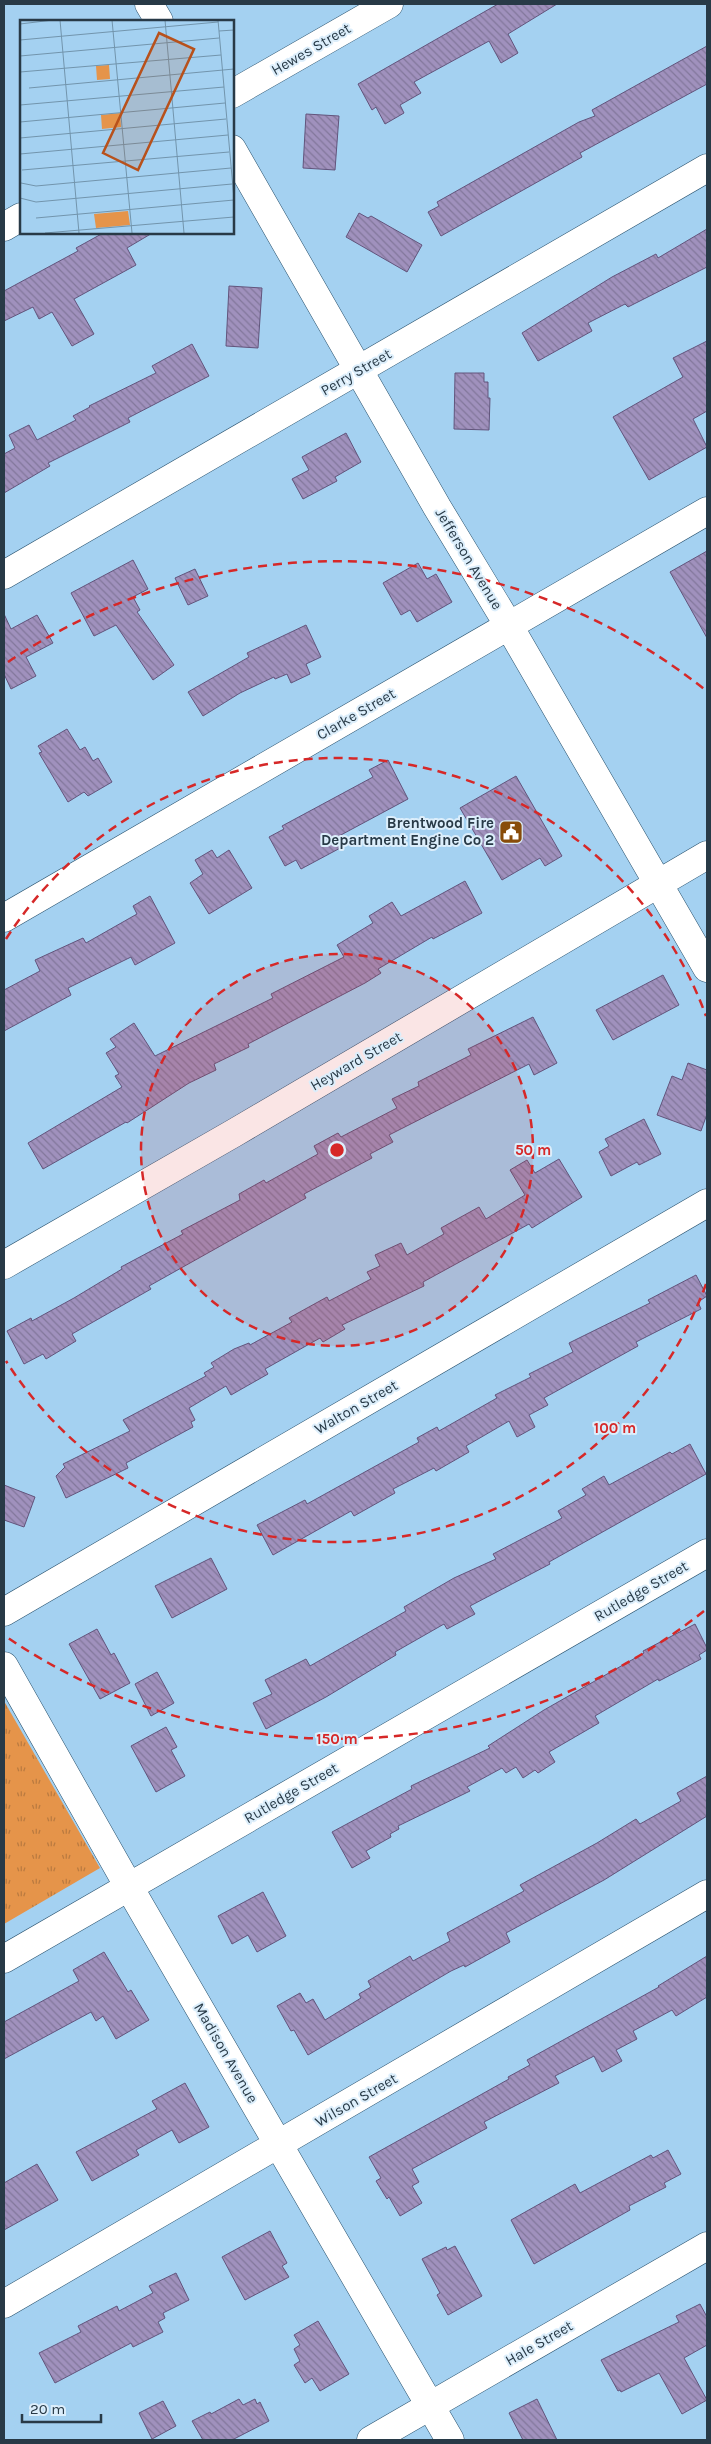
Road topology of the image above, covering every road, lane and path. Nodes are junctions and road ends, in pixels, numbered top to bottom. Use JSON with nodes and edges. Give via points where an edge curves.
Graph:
{"nodes":[{"id":1,"x":149,"y":4,"type":"edge"},
{"id":2,"x":389,"y":4,"type":"edge"},
{"id":3,"x":158,"y":20,"type":"edge"},
{"id":4,"x":234,"y":93,"type":"edge"},
{"id":5,"x":234,"y":152,"type":"edge"},
{"id":6,"x":707,"y":168,"type":"edge"},
{"id":7,"x":20,"y":218,"type":"edge"},
{"id":8,"x":4,"y":227,"type":"edge"},
{"id":9,"x":360,"y":370,"type":"junction"},
{"id":10,"x":707,"y":510,"type":"edge"},
{"id":11,"x":4,"y":575,"type":"edge"},
{"id":12,"x":508,"y":626,"type":"junction"},
{"id":13,"x":707,"y":855,"type":"edge"},
{"id":14,"x":658,"y":884,"type":"junction"},
{"id":15,"x":4,"y":918,"type":"edge"},
{"id":16,"x":707,"y":968,"type":"edge"},
{"id":17,"x":707,"y":1203,"type":"edge"},
{"id":18,"x":4,"y":1265,"type":"edge"},
{"id":19,"x":707,"y":1553,"type":"edge"},
{"id":20,"x":4,"y":1612,"type":"edge"},
{"id":21,"x":4,"y":1666,"type":"edge"},
{"id":22,"x":129,"y":1886,"type":"junction"},
{"id":23,"x":707,"y":1894,"type":"edge"},
{"id":24,"x":4,"y":1959,"type":"edge"},
{"id":25,"x":279,"y":2145,"type":"junction"},
{"id":26,"x":707,"y":2246,"type":"edge"},
{"id":27,"x":4,"y":2304,"type":"edge"},
{"id":28,"x":430,"y":2406,"type":"junction"},
{"id":29,"x":371,"y":2440,"type":"edge"},
{"id":30,"x":450,"y":2440,"type":"edge"}],
"edges":[{"from":1,"to":3,"type":"street"},
{"from":2,"to":4,"type":"street","name":"Hewes Street"},
{"from":5,"to":9,"type":"street","name":"Jefferson Avenue"},
{"from":6,"to":9,"type":"street","name":"Perry Street"},
{"from":7,"to":8,"type":"street"},
{"from":9,"to":11,"type":"street","name":"Perry Street"},
{"from":9,"to":12,"type":"street","name":"Jefferson Avenue","via":[[436,507]]},
{"from":10,"to":12,"type":"street","name":"Clarke Street"},
{"from":12,"to":14,"type":"street","name":"Jefferson Avenue"},
{"from":12,"to":15,"type":"street","name":"Clarke Street"},
{"from":13,"to":14,"type":"street","name":"Heyward Street"},
{"from":14,"to":16,"type":"street","name":"Jefferson Avenue"},
{"from":14,"to":18,"type":"street","name":"Heyward Street"},
{"from":17,"to":20,"type":"street","name":"Walton Street"},
{"from":19,"to":22,"type":"street","name":"Rutledge Street"},
{"from":21,"to":22,"type":"street","name":"Madison Avenue"},
{"from":22,"to":24,"type":"street","name":"Rutledge Street"},
{"from":22,"to":25,"type":"street","name":"Madison Avenue"},
{"from":23,"to":25,"type":"street","name":"Wilson Street"},
{"from":25,"to":27,"type":"street","name":"Wilson Street"},
{"from":25,"to":28,"type":"street","name":"Madison Avenue"},
{"from":26,"to":28,"type":"street","name":"Hale Street"},
{"from":28,"to":29,"type":"street","name":"Hale Street"},
{"from":28,"to":30,"type":"street","name":"Madison Avenue"}]}
